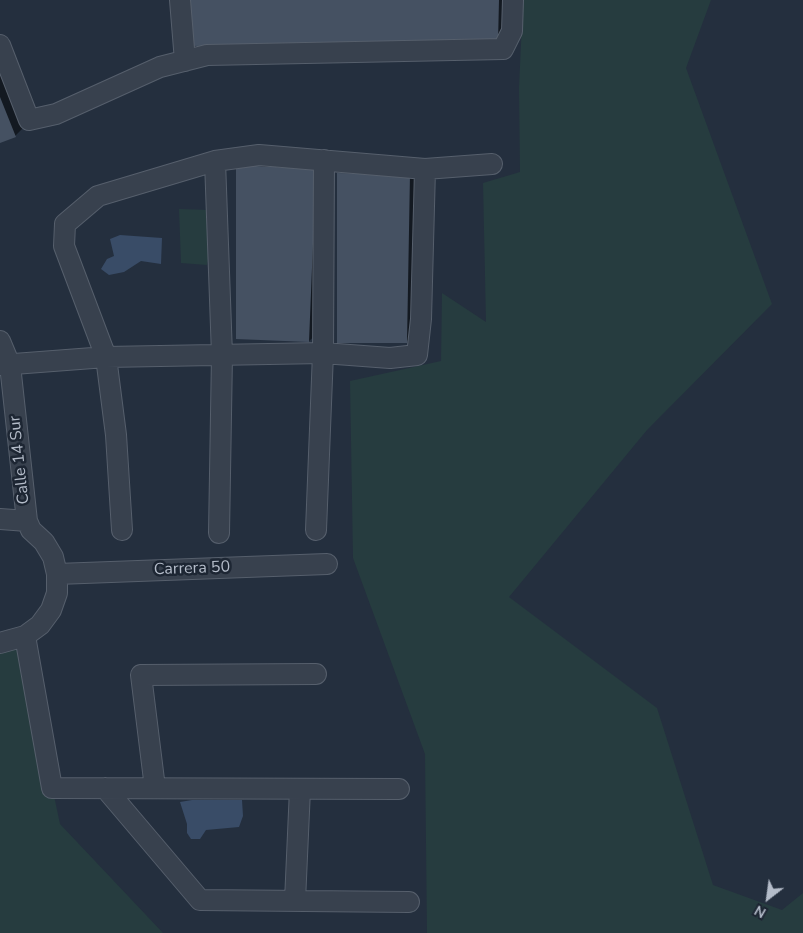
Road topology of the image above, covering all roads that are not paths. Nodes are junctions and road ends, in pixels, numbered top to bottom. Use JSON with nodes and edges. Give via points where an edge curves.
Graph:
{"nodes":[{"id":1,"x":180,"y":0,"type":"edge"},
{"id":2,"x":513,"y":0,"type":"edge"},
{"id":3,"x":0,"y":45,"type":"edge"},
{"id":4,"x":185,"y":60,"type":"junction"},
{"id":5,"x":324,"y":160,"type":"junction"},
{"id":6,"x":215,"y":161,"type":"junction"},
{"id":7,"x":492,"y":164,"type":"dead end"},
{"id":8,"x":425,"y":169,"type":"junction"},
{"id":9,"x":0,"y":341,"type":"edge"},
{"id":10,"x":322,"y":353,"type":"junction"},
{"id":11,"x":222,"y":355,"type":"junction"},
{"id":12,"x":106,"y":357,"type":"junction"},
{"id":13,"x":5,"y":365,"type":"edge"},
{"id":14,"x":0,"y":519,"type":"edge"},
{"id":15,"x":27,"y":521,"type":"junction"},
{"id":16,"x":122,"y":530,"type":"dead end"},
{"id":17,"x":316,"y":530,"type":"dead end"},
{"id":18,"x":219,"y":533,"type":"dead end"},
{"id":19,"x":327,"y":564,"type":"dead end"},
{"id":20,"x":57,"y":574,"type":"junction"},
{"id":21,"x":25,"y":636,"type":"junction"},
{"id":22,"x":0,"y":643,"type":"edge"},
{"id":23,"x":316,"y":674,"type":"dead end"},
{"id":24,"x":105,"y":788,"type":"junction"},
{"id":25,"x":155,"y":788,"type":"junction"},
{"id":26,"x":300,"y":788,"type":"junction"},
{"id":27,"x":399,"y":789,"type":"dead end"},
{"id":28,"x":295,"y":901,"type":"junction"},
{"id":29,"x":409,"y":902,"type":"dead end"}],
"edges":[{"from":1,"to":4,"type":"street"},
{"from":2,"to":4,"type":"street","via":[[512,31],[503,49],[207,55]]},
{"from":3,"to":4,"type":"street","via":[[29,120],[56,114],[160,67]]},
{"from":5,"to":6,"type":"street","via":[[259,155]]},
{"from":5,"to":8,"type":"street"},
{"from":5,"to":10,"type":"street"},
{"from":6,"to":11,"type":"street"},
{"from":6,"to":12,"type":"street","via":[[98,196],[64,224],[64,246]]},
{"from":7,"to":8,"type":"street"},
{"from":8,"to":10,"type":"street","via":[[421,319],[416,355],[390,358]]},
{"from":9,"to":13,"type":"street","name":"Calle 14 Sur"},
{"from":10,"to":11,"type":"street"},
{"from":10,"to":17,"type":"street"},
{"from":11,"to":12,"type":"street"},
{"from":11,"to":18,"type":"street"},
{"from":12,"to":13,"type":"street"},
{"from":12,"to":16,"type":"street","via":[[116,435]]},
{"from":13,"to":15,"type":"street","name":"Calle 14 Sur"},
{"from":14,"to":15,"type":"street"},
{"from":15,"to":20,"type":"street","via":[[53,557]]},
{"from":19,"to":20,"type":"street","name":"Carrera 50"},
{"from":20,"to":21,"type":"street","via":[[57,593],[51,610],[40,625]]},
{"from":21,"to":22,"type":"street"},
{"from":21,"to":24,"type":"street","via":[[52,788]]},
{"from":23,"to":25,"type":"street","via":[[141,675]]},
{"from":24,"to":25,"type":"street"},
{"from":24,"to":28,"type":"street","via":[[200,900]]},
{"from":25,"to":26,"type":"street"},
{"from":26,"to":27,"type":"street"},
{"from":26,"to":28,"type":"street"},
{"from":28,"to":29,"type":"street"}]}
